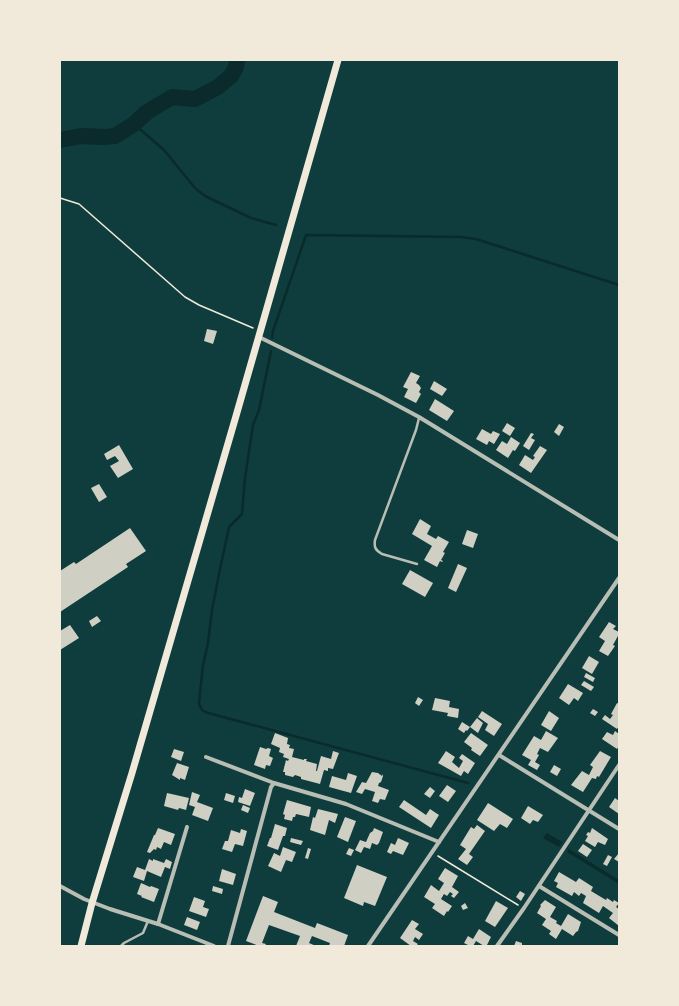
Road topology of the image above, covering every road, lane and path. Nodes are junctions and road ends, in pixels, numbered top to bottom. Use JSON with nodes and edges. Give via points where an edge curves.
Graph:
{"nodes":[{"id":1,"x":338,"y":60,"type":"edge"},
{"id":2,"x":60,"y":198,"type":"edge"},
{"id":3,"x":259,"y":334,"type":"junction"},
{"id":4,"x":419,"y":417,"type":"junction"},
{"id":5,"x":619,"y":540,"type":"edge"},
{"id":6,"x":417,"y":564,"type":"dead end"},
{"id":7,"x":619,"y":578,"type":"edge"},
{"id":8,"x":499,"y":755,"type":"junction"},
{"id":9,"x":206,"y":757,"type":"dead end"},
{"id":10,"x":619,"y":765,"type":"edge"},
{"id":11,"x":274,"y":783,"type":"junction"},
{"id":12,"x":589,"y":810,"type":"junction"},
{"id":13,"x":187,"y":827,"type":"dead end"},
{"id":14,"x":619,"y":829,"type":"edge"},
{"id":15,"x":438,"y":842,"type":"junction"},
{"id":16,"x":431,"y":852,"type":"junction"},
{"id":17,"x":60,"y":886,"type":"edge"},
{"id":18,"x":539,"y":886,"type":"junction"},
{"id":19,"x":92,"y":903,"type":"junction"},
{"id":20,"x":524,"y":908,"type":"junction"},
{"id":21,"x":148,"y":920,"type":"junction"},
{"id":22,"x":158,"y":924,"type":"junction"},
{"id":23,"x":619,"y":935,"type":"edge"},
{"id":24,"x":81,"y":946,"type":"edge"},
{"id":25,"x":121,"y":946,"type":"edge"},
{"id":26,"x":214,"y":946,"type":"edge"},
{"id":27,"x":228,"y":946,"type":"edge"},
{"id":28,"x":368,"y":946,"type":"edge"},
{"id":29,"x":497,"y":946,"type":"edge"}],
"edges":[{"from":1,"to":3,"type":"main road"},
{"from":2,"to":3,"type":"path","via":[[79,204],[185,297]]},
{"from":3,"to":4,"type":"street"},
{"from":3,"to":19,"type":"main road"},
{"from":4,"to":5,"type":"street"},
{"from":4,"to":6,"type":"lane","via":[[374,545],[382,554]]},
{"from":7,"to":8,"type":"street"},
{"from":8,"to":12,"type":"street"},
{"from":8,"to":15,"type":"street"},
{"from":9,"to":11,"type":"street"},
{"from":10,"to":12,"type":"street"},
{"from":11,"to":15,"type":"street","via":[[346,804]]},
{"from":11,"to":27,"type":"street","via":[[270,786]]},
{"from":12,"to":14,"type":"street"},
{"from":12,"to":18,"type":"street"},
{"from":13,"to":22,"type":"street"},
{"from":15,"to":16,"type":"street"},
{"from":16,"to":20,"type":"path"},
{"from":16,"to":28,"type":"street"},
{"from":17,"to":19,"type":"street"},
{"from":18,"to":20,"type":"street"},
{"from":18,"to":23,"type":"street"},
{"from":19,"to":21,"type":"street"},
{"from":19,"to":24,"type":"main road"},
{"from":20,"to":29,"type":"street"},
{"from":21,"to":22,"type":"street"},
{"from":21,"to":25,"type":"lane","via":[[143,933]]},
{"from":22,"to":26,"type":"street"}]}
